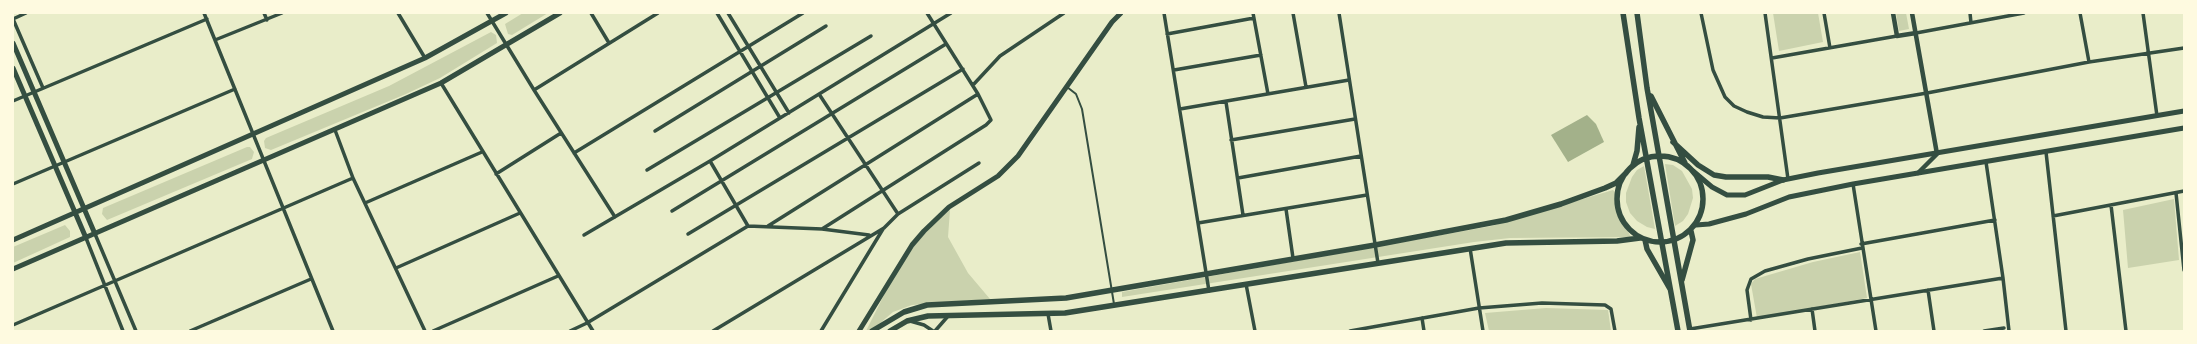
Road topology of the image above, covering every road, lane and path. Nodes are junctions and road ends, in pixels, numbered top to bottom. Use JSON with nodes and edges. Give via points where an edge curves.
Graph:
{"nodes":[{"id":1,"x":26,"y":13,"type":"edge"},
{"id":2,"x":204,"y":13,"type":"edge"},
{"id":3,"x":264,"y":13,"type":"edge"},
{"id":4,"x":282,"y":13,"type":"edge"},
{"id":5,"x":398,"y":13,"type":"edge"},
{"id":6,"x":487,"y":13,"type":"edge"},
{"id":7,"x":506,"y":13,"type":"edge"},
{"id":8,"x":560,"y":13,"type":"edge"},
{"id":9,"x":591,"y":13,"type":"edge"},
{"id":10,"x":658,"y":13,"type":"edge"},
{"id":11,"x":717,"y":13,"type":"edge"},
{"id":12,"x":728,"y":13,"type":"edge"},
{"id":13,"x":803,"y":13,"type":"edge"},
{"id":14,"x":927,"y":13,"type":"edge"},
{"id":15,"x":951,"y":13,"type":"edge"},
{"id":16,"x":1064,"y":13,"type":"edge"},
{"id":17,"x":1121,"y":13,"type":"edge"},
{"id":18,"x":1164,"y":13,"type":"edge"},
{"id":19,"x":1253,"y":13,"type":"edge"},
{"id":20,"x":1294,"y":13,"type":"edge"},
{"id":21,"x":1338,"y":13,"type":"edge"},
{"id":22,"x":1623,"y":13,"type":"edge"},
{"id":23,"x":1637,"y":13,"type":"edge"},
{"id":24,"x":1701,"y":13,"type":"edge"},
{"id":25,"x":1765,"y":13,"type":"edge"},
{"id":26,"x":1824,"y":13,"type":"edge"},
{"id":27,"x":1893,"y":13,"type":"edge"},
{"id":28,"x":1912,"y":13,"type":"edge"},
{"id":29,"x":1970,"y":13,"type":"edge"},
{"id":30,"x":2024,"y":13,"type":"edge"},
{"id":31,"x":2080,"y":13,"type":"edge"},
{"id":32,"x":2143,"y":13,"type":"edge"},
{"id":33,"x":1254,"y":18,"type":"junction"},
{"id":34,"x":13,"y":19,"type":"edge"},
{"id":35,"x":207,"y":20,"type":"junction"},
{"id":36,"x":267,"y":20,"type":"junction"},
{"id":37,"x":492,"y":22,"type":"junction"},
{"id":38,"x":1971,"y":23,"type":"junction"},
{"id":39,"x":933,"y":24,"type":"junction"},
{"id":40,"x":826,"y":26,"type":"dead end"},
{"id":41,"x":1916,"y":32,"type":"junction"},
{"id":42,"x":1168,"y":34,"type":"junction"},
{"id":43,"x":871,"y":36,"type":"dead end"},
{"id":44,"x":1897,"y":36,"type":"junction"},
{"id":45,"x":215,"y":40,"type":"junction"},
{"id":46,"x":13,"y":43,"type":"edge"},
{"id":47,"x":609,"y":43,"type":"junction"},
{"id":48,"x":946,"y":44,"type":"junction"},
{"id":49,"x":507,"y":45,"type":"junction"},
{"id":50,"x":748,"y":47,"type":"junction"},
{"id":51,"x":1830,"y":48,"type":"junction"},
{"id":52,"x":2184,"y":48,"type":"edge"},
{"id":53,"x":740,"y":52,"type":"junction"},
{"id":54,"x":2148,"y":54,"type":"junction"},
{"id":55,"x":1261,"y":55,"type":"junction"},
{"id":56,"x":425,"y":58,"type":"junction"},
{"id":57,"x":1772,"y":58,"type":"junction"},
{"id":58,"x":2089,"y":62,"type":"junction"},
{"id":59,"x":760,"y":66,"type":"junction"},
{"id":60,"x":13,"y":68,"type":"edge"},
{"id":61,"x":963,"y":69,"type":"junction"},
{"id":62,"x":1174,"y":70,"type":"junction"},
{"id":63,"x":752,"y":71,"type":"junction"},
{"id":64,"x":1349,"y":80,"type":"junction"},
{"id":65,"x":441,"y":83,"type":"junction"},
{"id":66,"x":973,"y":85,"type":"junction"},
{"id":67,"x":1067,"y":87,"type":"junction"},
{"id":68,"x":1306,"y":87,"type":"junction"},
{"id":69,"x":43,"y":88,"type":"junction"},
{"id":70,"x":1648,"y":88,"type":"junction"},
{"id":71,"x":235,"y":89,"type":"junction"},
{"id":72,"x":534,"y":90,"type":"junction"},
{"id":73,"x":35,"y":92,"type":"junction"},
{"id":74,"x":1172,"y":92,"type":"dead end"},
{"id":75,"x":1177,"y":92,"type":"junction"},
{"id":76,"x":1927,"y":93,"type":"junction"},
{"id":77,"x":777,"y":94,"type":"junction"},
{"id":78,"x":819,"y":94,"type":"junction"},
{"id":79,"x":978,"y":94,"type":"junction"},
{"id":80,"x":1268,"y":94,"type":"junction"},
{"id":81,"x":25,"y":96,"type":"junction"},
{"id":82,"x":768,"y":99,"type":"junction"},
{"id":83,"x":13,"y":101,"type":"edge"},
{"id":84,"x":1226,"y":102,"type":"junction"},
{"id":85,"x":1180,"y":109,"type":"junction"},
{"id":86,"x":2184,"y":111,"type":"edge"},
{"id":87,"x":830,"y":112,"type":"junction"},
{"id":88,"x":788,"y":113,"type":"junction"},
{"id":89,"x":2157,"y":116,"type":"junction"},
{"id":90,"x":780,"y":118,"type":"junction"},
{"id":91,"x":1639,"y":118,"type":"junction"},
{"id":92,"x":1780,"y":118,"type":"junction"},
{"id":93,"x":1355,"y":119,"type":"junction"},
{"id":94,"x":2184,"y":128,"type":"edge"},
{"id":95,"x":335,"y":130,"type":"junction"},
{"id":96,"x":655,"y":131,"type":"dead end"},
{"id":97,"x":561,"y":133,"type":"junction"},
{"id":98,"x":253,"y":135,"type":"junction"},
{"id":99,"x":847,"y":138,"type":"junction"},
{"id":100,"x":1231,"y":140,"type":"junction"},
{"id":101,"x":1673,"y":142,"type":"junction"},
{"id":102,"x":482,"y":152,"type":"junction"},
{"id":103,"x":2046,"y":152,"type":"junction"},
{"id":104,"x":574,"y":153,"type":"junction"},
{"id":105,"x":1937,"y":154,"type":"junction"},
{"id":106,"x":1361,"y":156,"type":"junction"},
{"id":107,"x":1660,"y":156,"type":"junction"},
{"id":108,"x":1647,"y":158,"type":"junction"},
{"id":109,"x":264,"y":160,"type":"junction"},
{"id":110,"x":710,"y":161,"type":"junction"},
{"id":111,"x":66,"y":162,"type":"junction"},
{"id":112,"x":1986,"y":162,"type":"junction"},
{"id":113,"x":979,"y":163,"type":"dead end"},
{"id":114,"x":864,"y":165,"type":"junction"},
{"id":115,"x":1686,"y":165,"type":"junction"},
{"id":116,"x":55,"y":166,"type":"junction"},
{"id":117,"x":1633,"y":166,"type":"junction"},
{"id":118,"x":646,"y":170,"type":"dead end"},
{"id":119,"x":1693,"y":172,"type":"junction"},
{"id":120,"x":496,"y":174,"type":"junction"},
{"id":121,"x":1626,"y":174,"type":"junction"},
{"id":122,"x":1918,"y":174,"type":"junction"},
{"id":123,"x":353,"y":178,"type":"junction"},
{"id":124,"x":1238,"y":178,"type":"junction"},
{"id":125,"x":1786,"y":179,"type":"junction"},
{"id":126,"x":721,"y":180,"type":"junction"},
{"id":127,"x":13,"y":184,"type":"edge"},
{"id":128,"x":1853,"y":184,"type":"junction"},
{"id":129,"x":881,"y":190,"type":"junction"},
{"id":130,"x":2184,"y":191,"type":"edge"},
{"id":131,"x":2176,"y":193,"type":"junction"},
{"id":132,"x":1367,"y":195,"type":"junction"},
{"id":133,"x":365,"y":203,"type":"junction"},
{"id":134,"x":2111,"y":205,"type":"junction"},
{"id":135,"x":736,"y":206,"type":"junction"},
{"id":136,"x":85,"y":209,"type":"junction"},
{"id":137,"x":1286,"y":209,"type":"junction"},
{"id":138,"x":283,"y":210,"type":"junction"},
{"id":139,"x":672,"y":211,"type":"dead end"},
{"id":140,"x":76,"y":213,"type":"junction"},
{"id":141,"x":520,"y":213,"type":"junction"},
{"id":142,"x":898,"y":214,"type":"junction"},
{"id":143,"x":1243,"y":215,"type":"junction"},
{"id":144,"x":615,"y":216,"type":"junction"},
{"id":145,"x":2053,"y":216,"type":"junction"},
{"id":146,"x":1995,"y":220,"type":"junction"},
{"id":147,"x":1198,"y":223,"type":"junction"},
{"id":148,"x":1696,"y":225,"type":"junction"},
{"id":149,"x":748,"y":226,"type":"junction"},
{"id":150,"x":767,"y":226,"type":"junction"},
{"id":151,"x":884,"y":228,"type":"junction"},
{"id":152,"x":822,"y":229,"type":"junction"},
{"id":153,"x":1691,"y":231,"type":"junction"},
{"id":154,"x":95,"y":234,"type":"junction"},
{"id":155,"x":688,"y":234,"type":"dead end"},
{"id":156,"x":584,"y":235,"type":"dead end"},
{"id":157,"x":869,"y":235,"type":"junction"},
{"id":158,"x":86,"y":238,"type":"junction"},
{"id":159,"x":1642,"y":239,"type":"junction"},
{"id":160,"x":13,"y":240,"type":"edge"},
{"id":161,"x":1674,"y":240,"type":"junction"},
{"id":162,"x":1663,"y":243,"type":"junction"},
{"id":163,"x":1861,"y":244,"type":"junction"},
{"id":164,"x":1375,"y":245,"type":"junction"},
{"id":165,"x":1470,"y":248,"type":"junction"},
{"id":166,"x":1862,"y":248,"type":"junction"},
{"id":167,"x":1293,"y":258,"type":"junction"},
{"id":168,"x":1378,"y":263,"type":"junction"},
{"id":169,"x":396,"y":268,"type":"junction"},
{"id":170,"x":13,"y":269,"type":"edge"},
{"id":171,"x":2184,"y":270,"type":"edge"},
{"id":172,"x":1206,"y":274,"type":"junction"},
{"id":173,"x":558,"y":276,"type":"junction"},
{"id":174,"x":2004,"y":278,"type":"junction"},
{"id":175,"x":311,"y":279,"type":"junction"},
{"id":176,"x":115,"y":281,"type":"junction"},
{"id":177,"x":1682,"y":282,"type":"junction"},
{"id":178,"x":1246,"y":284,"type":"junction"},
{"id":179,"x":105,"y":286,"type":"junction"},
{"id":180,"x":1112,"y":290,"type":"junction"},
{"id":181,"x":1928,"y":290,"type":"junction"},
{"id":182,"x":1209,"y":291,"type":"junction"},
{"id":183,"x":1672,"y":293,"type":"junction"},
{"id":184,"x":1871,"y":300,"type":"junction"},
{"id":185,"x":1114,"y":305,"type":"junction"},
{"id":186,"x":1479,"y":308,"type":"junction"},
{"id":187,"x":1812,"y":309,"type":"junction"},
{"id":188,"x":950,"y":314,"type":"junction"},
{"id":189,"x":1048,"y":314,"type":"junction"},
{"id":190,"x":1422,"y":318,"type":"junction"},
{"id":191,"x":1751,"y":320,"type":"junction"},
{"id":192,"x":907,"y":321,"type":"junction"},
{"id":193,"x":587,"y":323,"type":"junction"},
{"id":194,"x":13,"y":325,"type":"edge"},
{"id":195,"x":2004,"y":328,"type":"dead end"},
{"id":196,"x":1690,"y":330,"type":"edge"},
{"id":197,"x":123,"y":331,"type":"edge"},
{"id":198,"x":136,"y":331,"type":"edge"},
{"id":199,"x":190,"y":331,"type":"edge"},
{"id":200,"x":333,"y":331,"type":"edge"},
{"id":201,"x":425,"y":331,"type":"edge"},
{"id":202,"x":433,"y":331,"type":"edge"},
{"id":203,"x":570,"y":331,"type":"edge"},
{"id":204,"x":592,"y":331,"type":"edge"},
{"id":205,"x":713,"y":331,"type":"edge"},
{"id":206,"x":822,"y":331,"type":"edge"},
{"id":207,"x":859,"y":331,"type":"edge"},
{"id":208,"x":872,"y":331,"type":"edge"},
{"id":209,"x":890,"y":331,"type":"edge"},
{"id":210,"x":934,"y":331,"type":"edge"},
{"id":211,"x":1051,"y":331,"type":"edge"},
{"id":212,"x":1255,"y":331,"type":"edge"},
{"id":213,"x":1350,"y":331,"type":"edge"},
{"id":214,"x":1424,"y":331,"type":"edge"},
{"id":215,"x":1483,"y":331,"type":"edge"},
{"id":216,"x":1615,"y":331,"type":"edge"},
{"id":217,"x":1678,"y":331,"type":"edge"},
{"id":218,"x":1815,"y":331,"type":"edge"},
{"id":219,"x":1876,"y":331,"type":"edge"},
{"id":220,"x":1934,"y":331,"type":"edge"},
{"id":221,"x":1984,"y":331,"type":"edge"},
{"id":222,"x":2009,"y":331,"type":"edge"},
{"id":223,"x":2066,"y":331,"type":"edge"},
{"id":224,"x":2126,"y":331,"type":"edge"}],
"edges":[{"from":1,"to":34,"type":"street"},
{"from":2,"to":35,"type":"street"},
{"from":3,"to":36,"type":"street"},
{"from":4,"to":36,"type":"street"},
{"from":5,"to":56,"type":"street"},
{"from":6,"to":37,"type":"street"},
{"from":7,"to":37,"type":"main road"},
{"from":8,"to":49,"type":"main road"},
{"from":9,"to":47,"type":"street"},
{"from":10,"to":47,"type":"street"},
{"from":11,"to":53,"type":"street"},
{"from":12,"to":50,"type":"street"},
{"from":13,"to":50,"type":"street"},
{"from":14,"to":39,"type":"street"},
{"from":15,"to":39,"type":"street"},
{"from":16,"to":66,"type":"street","via":[[1000,56]]},
{"from":17,"to":67,"type":"main road"},
{"from":18,"to":42,"type":"street"},
{"from":19,"to":33,"type":"street"},
{"from":20,"to":68,"type":"street"},
{"from":21,"to":64,"type":"street"},
{"from":22,"to":91,"type":"main road"},
{"from":23,"to":70,"type":"main road"},
{"from":24,"to":92,"type":"street","via":[[1713,70],[1724,97],[1746,112]]},
{"from":25,"to":57,"type":"street"},
{"from":26,"to":51,"type":"street"},
{"from":27,"to":44,"type":"street"},
{"from":28,"to":41,"type":"street"},
{"from":29,"to":38,"type":"street"},
{"from":30,"to":38,"type":"street"},
{"from":31,"to":58,"type":"street"},
{"from":32,"to":54,"type":"street"},
{"from":33,"to":42,"type":"street"},
{"from":33,"to":55,"type":"street"},
{"from":34,"to":69,"type":"street"},
{"from":35,"to":45,"type":"street"},
{"from":35,"to":69,"type":"street"},
{"from":36,"to":45,"type":"street"},
{"from":37,"to":49,"type":"street"},
{"from":37,"to":56,"type":"main road"},
{"from":38,"to":41,"type":"street"},
{"from":39,"to":48,"type":"street"},
{"from":39,"to":78,"type":"street"},
{"from":40,"to":59,"type":"street"},
{"from":41,"to":44,"type":"street"},
{"from":41,"to":76,"type":"street"},
{"from":42,"to":62,"type":"street"},
{"from":43,"to":77,"type":"street"},
{"from":44,"to":51,"type":"street"},
{"from":45,"to":71,"type":"street"},
{"from":46,"to":73,"type":"main road"},
{"from":47,"to":72,"type":"street"},
{"from":48,"to":61,"type":"street"},
{"from":48,"to":87,"type":"street"},
{"from":49,"to":65,"type":"main road"},
{"from":49,"to":72,"type":"street"},
{"from":50,"to":53,"type":"street"},
{"from":50,"to":59,"type":"street"},
{"from":51,"to":57,"type":"street"},
{"from":52,"to":54,"type":"street"},
{"from":53,"to":63,"type":"street"},
{"from":53,"to":104,"type":"street"},
{"from":54,"to":58,"type":"street"},
{"from":54,"to":89,"type":"street"},
{"from":55,"to":62,"type":"street"},
{"from":55,"to":80,"type":"street"},
{"from":56,"to":98,"type":"main road"},
{"from":57,"to":92,"type":"street"},
{"from":58,"to":76,"type":"street"},
{"from":59,"to":63,"type":"street"},
{"from":59,"to":77,"type":"street"},
{"from":60,"to":81,"type":"main road"},
{"from":61,"to":66,"type":"street"},
{"from":61,"to":99,"type":"street"},
{"from":62,"to":75,"type":"street"},
{"from":63,"to":82,"type":"street"},
{"from":63,"to":96,"type":"street"},
{"from":64,"to":68,"type":"street"},
{"from":64,"to":93,"type":"street"},
{"from":65,"to":95,"type":"main road"},
{"from":65,"to":102,"type":"street"},
{"from":66,"to":79,"type":"street"},
{"from":67,"to":180,"type":"lane","via":[[1076,94],[1082,109]]},
{"from":67,"to":207,"type":"main road","via":[[1018,156],[998,176],[949,207],[912,245]]},
{"from":68,"to":80,"type":"street"},
{"from":69,"to":73,"type":"street"},
{"from":70,"to":101,"type":"main road"},
{"from":70,"to":107,"type":"main road"},
{"from":71,"to":98,"type":"street"},
{"from":71,"to":111,"type":"street"},
{"from":72,"to":97,"type":"street"},
{"from":73,"to":81,"type":"street"},
{"from":73,"to":111,"type":"main road"},
{"from":74,"to":75,"type":"street"},
{"from":75,"to":85,"type":"street"},
{"from":76,"to":92,"type":"street"},
{"from":76,"to":105,"type":"street"},
{"from":77,"to":82,"type":"street"},
{"from":77,"to":88,"type":"street"},
{"from":78,"to":87,"type":"street"},
{"from":78,"to":88,"type":"street"},
{"from":79,"to":114,"type":"street"},
{"from":79,"to":129,"type":"street","via":[[991,120],[986,125]]},
{"from":80,"to":84,"type":"street"},
{"from":81,"to":83,"type":"street"},
{"from":81,"to":116,"type":"main road"},
{"from":82,"to":90,"type":"street"},
{"from":82,"to":118,"type":"street"},
{"from":84,"to":85,"type":"street"},
{"from":84,"to":100,"type":"street"},
{"from":85,"to":147,"type":"street"},
{"from":86,"to":89,"type":"main road"},
{"from":87,"to":99,"type":"street"},
{"from":87,"to":126,"type":"street"},
{"from":88,"to":90,"type":"street"},
{"from":89,"to":105,"type":"main road"},
{"from":90,"to":110,"type":"street"},
{"from":91,"to":108,"type":"main road"},
{"from":91,"to":117,"type":"main road","via":[[1637,151]]},
{"from":92,"to":125,"type":"street"},
{"from":93,"to":100,"type":"street"},
{"from":93,"to":106,"type":"street"},
{"from":94,"to":103,"type":"main road"},
{"from":95,"to":109,"type":"main road"},
{"from":95,"to":123,"type":"street"},
{"from":97,"to":104,"type":"street"},
{"from":97,"to":120,"type":"street"},
{"from":98,"to":109,"type":"street"},
{"from":98,"to":136,"type":"main road"},
{"from":99,"to":114,"type":"street"},
{"from":99,"to":135,"type":"street"},
{"from":100,"to":124,"type":"street"},
{"from":101,"to":115,"type":"main road"},
{"from":101,"to":125,"type":"main road","via":[[1698,165],[1714,175]]},
{"from":102,"to":120,"type":"street"},
{"from":102,"to":133,"type":"street"},
{"from":103,"to":112,"type":"main road"},
{"from":103,"to":145,"type":"street"},
{"from":104,"to":144,"type":"street"},
{"from":105,"to":122,"type":"street"},
{"from":105,"to":125,"type":"main road"},
{"from":106,"to":124,"type":"street"},
{"from":106,"to":132,"type":"street"},
{"from":107,"to":108,"type":"main road"},
{"from":107,"to":115,"type":"main road","via":[[1678,160]]},
{"from":107,"to":161,"type":"main road"},
{"from":108,"to":117,"type":"main road"},
{"from":108,"to":162,"type":"main road"},
{"from":109,"to":138,"type":"street"},
{"from":109,"to":154,"type":"main road"},
{"from":110,"to":126,"type":"street"},
{"from":110,"to":144,"type":"street"},
{"from":111,"to":116,"type":"street"},
{"from":111,"to":136,"type":"main road"},
{"from":112,"to":122,"type":"main road"},
{"from":112,"to":146,"type":"street"},
{"from":113,"to":142,"type":"street"},
{"from":114,"to":129,"type":"street"},
{"from":114,"to":150,"type":"street"},
{"from":115,"to":119,"type":"main road"},
{"from":116,"to":127,"type":"street"},
{"from":116,"to":140,"type":"main road"},
{"from":117,"to":121,"type":"main road"},
{"from":119,"to":125,"type":"main road","via":[[1712,188],[1735,196],[1756,192]]},
{"from":119,"to":148,"type":"main road","via":[[1698,180],[1702,198]]},
{"from":120,"to":141,"type":"street"},
{"from":121,"to":159,"type":"main road","via":[[1619,191],[1620,210],[1627,224]]},
{"from":121,"to":164,"type":"main road","via":[[1605,188],[1506,220]]},
{"from":122,"to":128,"type":"main road"},
{"from":123,"to":133,"type":"street"},
{"from":123,"to":138,"type":"street"},
{"from":124,"to":143,"type":"street"},
{"from":126,"to":135,"type":"street"},
{"from":126,"to":139,"type":"street"},
{"from":128,"to":148,"type":"main road","via":[[1789,197],[1746,214]]},
{"from":128,"to":163,"type":"street"},
{"from":129,"to":142,"type":"street"},
{"from":129,"to":152,"type":"street"},
{"from":130,"to":131,"type":"street"},
{"from":131,"to":134,"type":"street"},
{"from":131,"to":171,"type":"street"},
{"from":132,"to":137,"type":"street"},
{"from":132,"to":164,"type":"street"},
{"from":133,"to":169,"type":"street"},
{"from":134,"to":145,"type":"street"},
{"from":134,"to":224,"type":"street"},
{"from":135,"to":149,"type":"street"},
{"from":135,"to":155,"type":"street"},
{"from":136,"to":140,"type":"main road"},
{"from":136,"to":154,"type":"main road"},
{"from":137,"to":143,"type":"street"},
{"from":137,"to":167,"type":"street"},
{"from":138,"to":175,"type":"street"},
{"from":138,"to":176,"type":"street"},
{"from":140,"to":158,"type":"main road"},
{"from":140,"to":160,"type":"main road"},
{"from":141,"to":169,"type":"street"},
{"from":141,"to":173,"type":"street"},
{"from":142,"to":151,"type":"street"},
{"from":143,"to":147,"type":"street"},
{"from":144,"to":156,"type":"street"},
{"from":145,"to":223,"type":"street"},
{"from":146,"to":163,"type":"street"},
{"from":146,"to":174,"type":"street"},
{"from":147,"to":172,"type":"street"},
{"from":148,"to":153,"type":"main road"},
{"from":149,"to":150,"type":"street"},
{"from":149,"to":193,"type":"street"},
{"from":150,"to":152,"type":"street"},
{"from":151,"to":157,"type":"street"},
{"from":151,"to":206,"type":"street"},
{"from":152,"to":157,"type":"street"},
{"from":153,"to":161,"type":"main road"},
{"from":153,"to":177,"type":"main road","via":[[1693,240]]},
{"from":154,"to":158,"type":"main road"},
{"from":154,"to":176,"type":"street"},
{"from":157,"to":205,"type":"street"},
{"from":158,"to":170,"type":"main road"},
{"from":158,"to":179,"type":"street"},
{"from":159,"to":162,"type":"main road"},
{"from":159,"to":165,"type":"main road","via":[[1618,242],[1509,242]]},
{"from":159,"to":183,"type":"main road"},
{"from":161,"to":162,"type":"main road"},
{"from":161,"to":177,"type":"main road"},
{"from":162,"to":183,"type":"main road"},
{"from":163,"to":166,"type":"street"},
{"from":164,"to":167,"type":"main road"},
{"from":164,"to":168,"type":"street"},
{"from":165,"to":168,"type":"main road"},
{"from":165,"to":186,"type":"street"},
{"from":166,"to":184,"type":"street"},
{"from":166,"to":191,"type":"street","via":[[1765,271],[1751,279],[1747,290]]},
{"from":167,"to":172,"type":"main road"},
{"from":168,"to":178,"type":"main road"},
{"from":169,"to":201,"type":"street"},
{"from":172,"to":180,"type":"main road"},
{"from":172,"to":182,"type":"street"},
{"from":173,"to":193,"type":"street"},
{"from":173,"to":202,"type":"street"},
{"from":174,"to":181,"type":"street"},
{"from":174,"to":222,"type":"street"},
{"from":175,"to":199,"type":"street"},
{"from":175,"to":200,"type":"street"},
{"from":176,"to":179,"type":"street"},
{"from":176,"to":198,"type":"street"},
{"from":177,"to":196,"type":"main road"},
{"from":178,"to":182,"type":"main road"},
{"from":178,"to":212,"type":"street"},
{"from":179,"to":194,"type":"street"},
{"from":179,"to":197,"type":"street"},
{"from":180,"to":185,"type":"lane"},
{"from":180,"to":208,"type":"main road","via":[[1066,298],[927,305],[904,312]]},
{"from":181,"to":184,"type":"street"},
{"from":181,"to":220,"type":"street"},
{"from":182,"to":185,"type":"main road"},
{"from":183,"to":217,"type":"main road"},
{"from":184,"to":187,"type":"street"},
{"from":184,"to":219,"type":"street"},
{"from":185,"to":189,"type":"main road"},
{"from":186,"to":190,"type":"street"},
{"from":186,"to":215,"type":"street"},
{"from":186,"to":216,"type":"street","via":[[1542,303],[1605,305],[1611,309]]},
{"from":187,"to":191,"type":"street"},
{"from":187,"to":218,"type":"street"},
{"from":188,"to":189,"type":"main road"},
{"from":188,"to":192,"type":"main road"},
{"from":188,"to":210,"type":"street"},
{"from":189,"to":211,"type":"street"},
{"from":190,"to":213,"type":"street"},
{"from":190,"to":214,"type":"street"},
{"from":191,"to":196,"type":"street"},
{"from":192,"to":209,"type":"main road"},
{"from":192,"to":210,"type":"street","via":[[920,323]]},
{"from":193,"to":203,"type":"street"},
{"from":193,"to":204,"type":"street"},
{"from":195,"to":221,"type":"street"}]}
